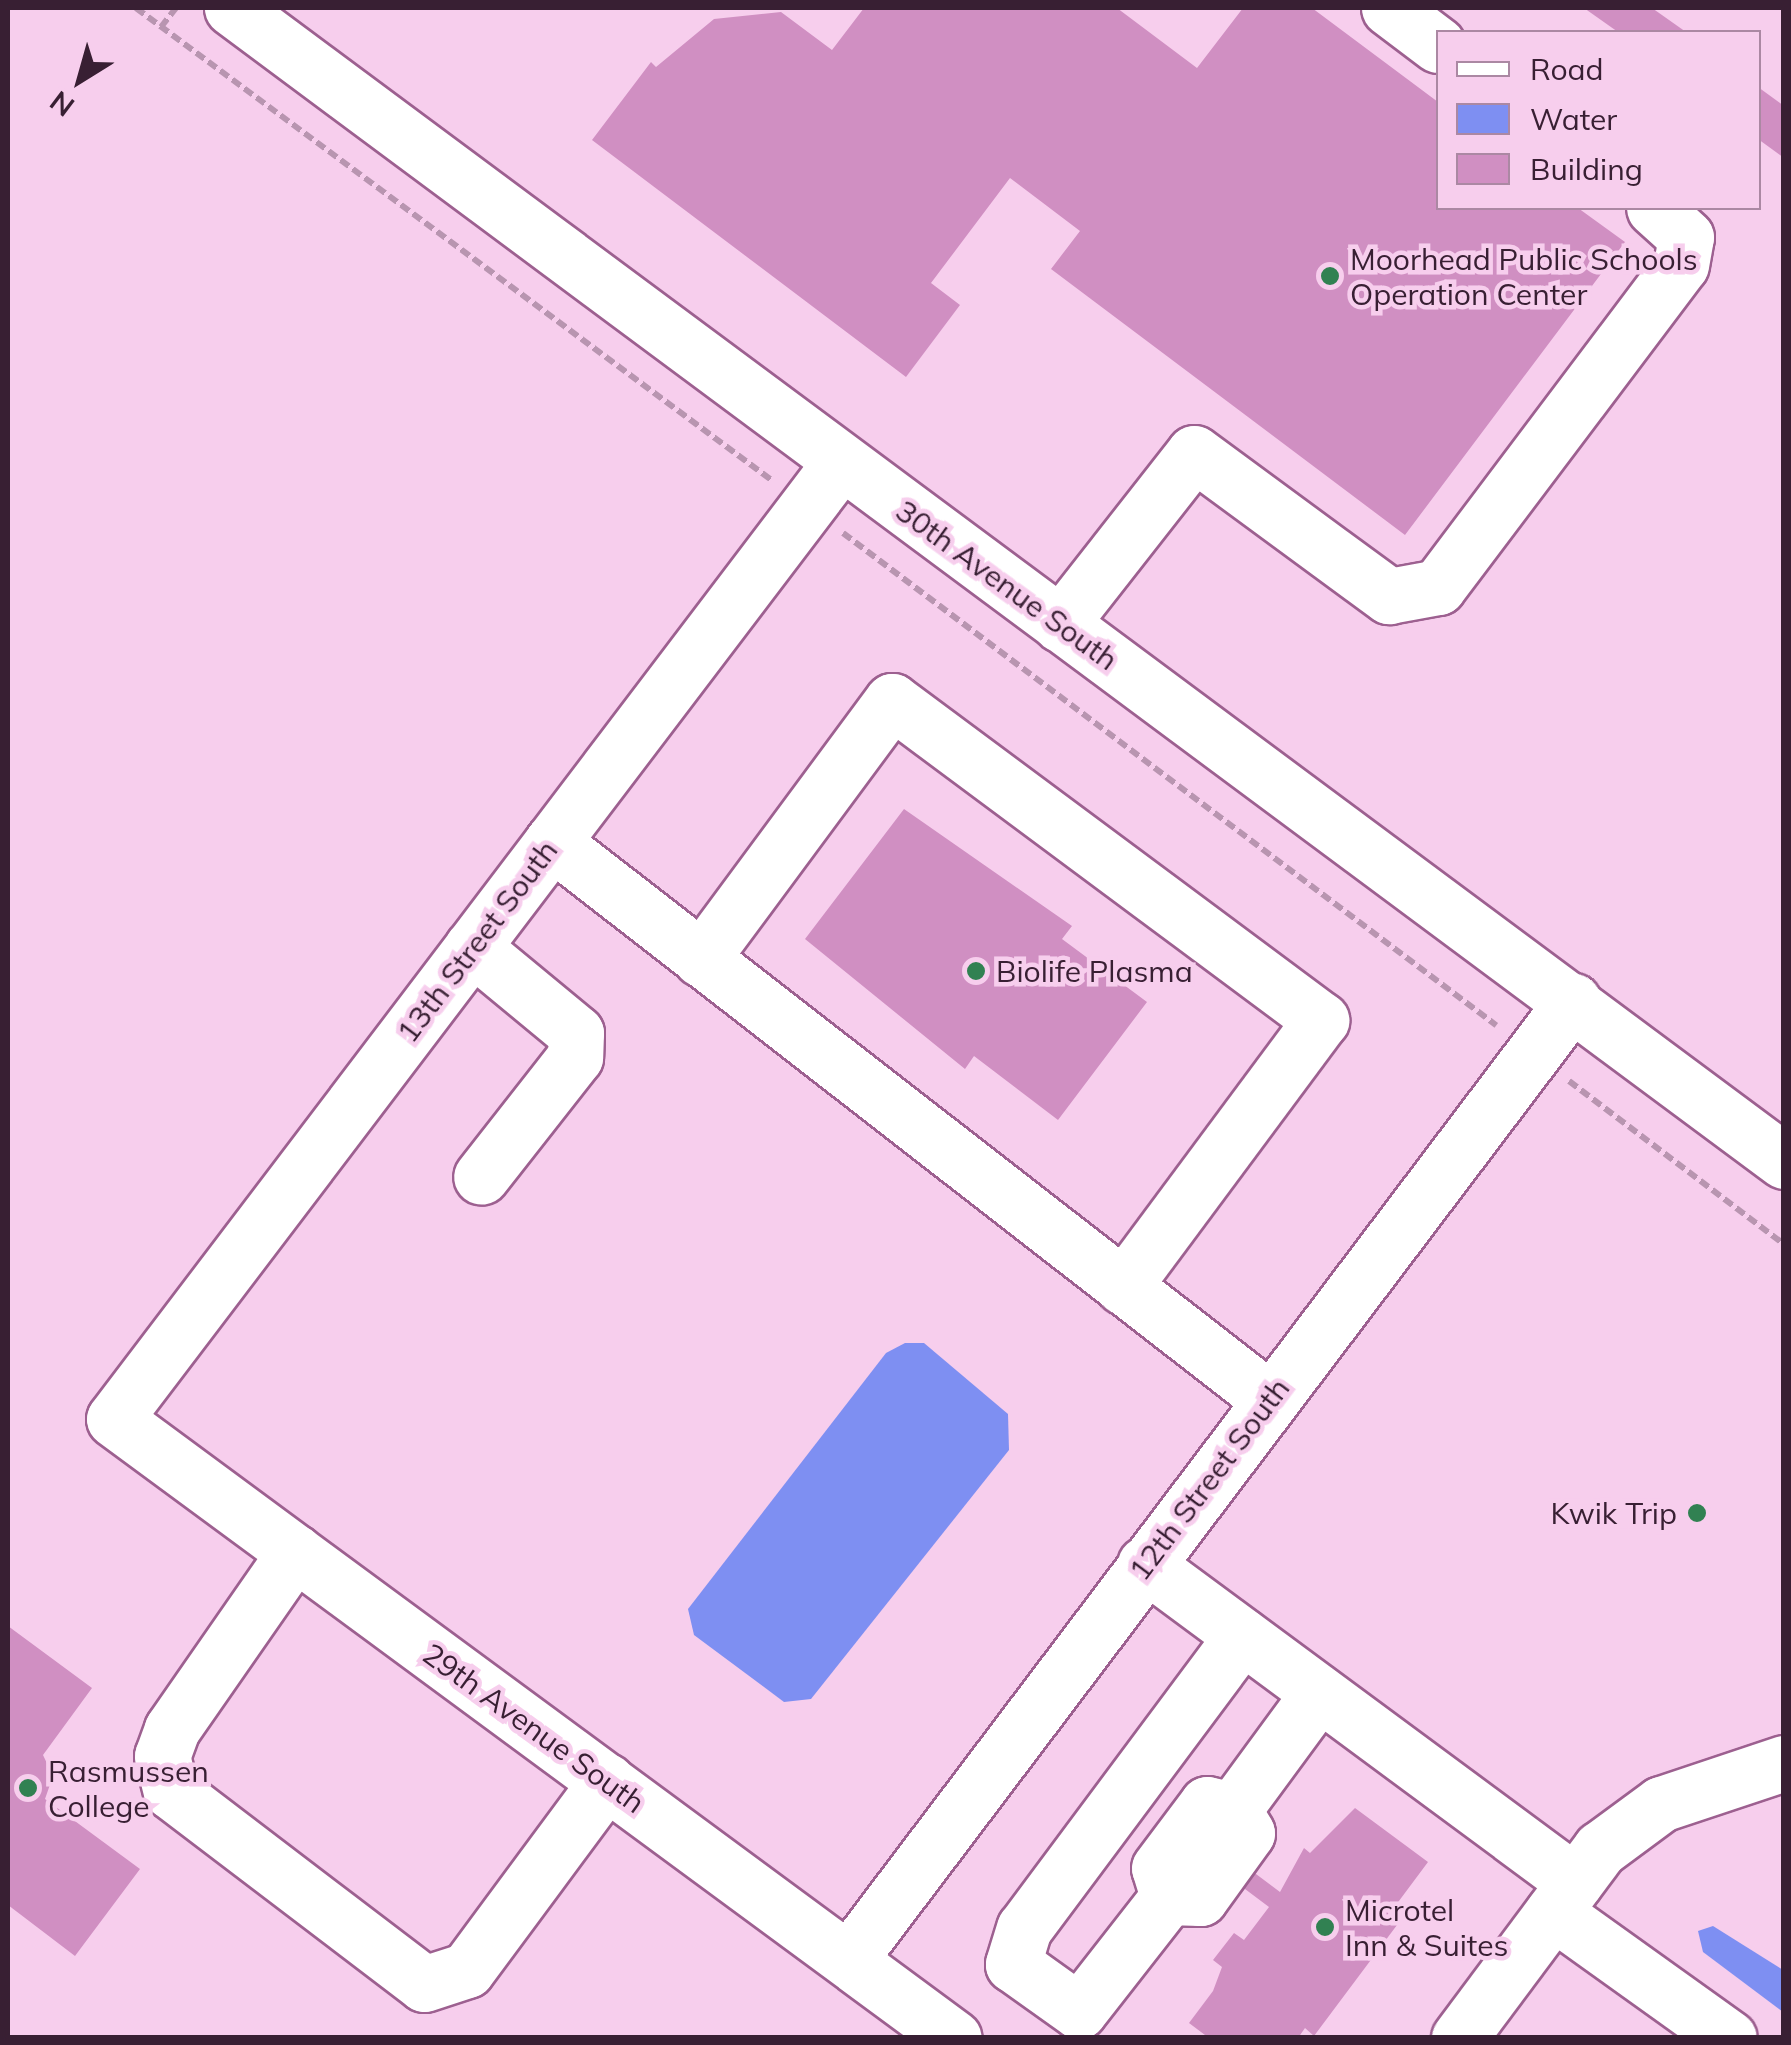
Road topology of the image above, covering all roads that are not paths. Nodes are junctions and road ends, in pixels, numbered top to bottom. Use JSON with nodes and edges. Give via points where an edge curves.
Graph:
{"nodes":[{"id":1,"x":232,"y":8,"type":"edge"},
{"id":2,"x":1390,"y":8,"type":"edge"},
{"id":3,"x":1436,"y":42,"type":"edge"},
{"id":4,"x":1656,"y":210,"type":"edge"},
{"id":5,"x":840,"y":463,"type":"junction"},
{"id":6,"x":1060,"y":624,"type":"junction"},
{"id":7,"x":552,"y":842,"type":"junction"},
{"id":8,"x":472,"y":947,"type":"junction"},
{"id":9,"x":701,"y":959,"type":"junction"},
{"id":10,"x":1574,"y":1001,"type":"junction"},
{"id":11,"x":1784,"y":1161,"type":"edge"},
{"id":12,"x":481,"y":1177,"type":"dead end"},
{"id":13,"x":1123,"y":1287,"type":"junction"},
{"id":14,"x":1269,"y":1399,"type":"junction"},
{"id":15,"x":114,"y":1419,"type":"joint"},
{"id":16,"x":295,"y":1552,"type":"junction"},
{"id":17,"x":1145,"y":1564,"type":"junction"},
{"id":18,"x":1242,"y":1636,"type":"junction"},
{"id":19,"x":1318,"y":1693,"type":"junction"},
{"id":20,"x":1784,"y":1762,"type":"edge"},
{"id":21,"x":607,"y":1782,"type":"junction"},
{"id":22,"x":1564,"y":1897,"type":"junction"},
{"id":23,"x":850,"y":1959,"type":"junction"},
{"id":24,"x":1673,"y":2022,"type":"edge"},
{"id":25,"x":1097,"y":2024,"type":"edge"},
{"id":26,"x":954,"y":2038,"type":"edge"},
{"id":27,"x":1459,"y":2038,"type":"edge"},
{"id":28,"x":1729,"y":2038,"type":"edge"}],
"edges":[{"from":1,"to":5,"type":"street","name":"30th Avenue South"},
{"from":2,"to":3,"type":"street"},
{"from":4,"to":6,"type":"street","via":[[1686,237],[1681,265],[1438,588],[1389,596],[1194,453]]},
{"from":5,"to":6,"type":"street","name":"30th Avenue South"},
{"from":5,"to":7,"type":"street","name":"13th Street South"},
{"from":6,"to":10,"type":"street","name":"30th Avenue South"},
{"from":7,"to":8,"type":"street","name":"13th Street South"},
{"from":7,"to":9,"type":"street"},
{"from":8,"to":12,"type":"street","via":[[576,1033],[575,1057]]},
{"from":8,"to":15,"type":"street","name":"13th Street South"},
{"from":9,"to":13,"type":"street"},
{"from":9,"to":13,"type":"street","via":[[892,701],[1322,1020]]},
{"from":10,"to":11,"type":"street","name":"30th Avenue South"},
{"from":10,"to":14,"type":"street","name":"12th Street South"},
{"from":13,"to":14,"type":"street"},
{"from":14,"to":17,"type":"street","name":"12th Street South"},
{"from":15,"to":16,"type":"street","name":"29th Avenue South"},
{"from":16,"to":21,"type":"street","name":"29th Avenue South"},
{"from":16,"to":21,"type":"street","via":[[172,1729],[162,1756],[170,1791],[424,1984],[467,1970]]},
{"from":17,"to":18,"type":"street"},
{"from":17,"to":23,"type":"street","name":"12th Street South"},
{"from":18,"to":19,"type":"street"},
{"from":18,"to":25,"type":"street","via":[[1012,1950],[1013,1964]]},
{"from":19,"to":22,"type":"street"},
{"from":19,"to":25,"type":"street","via":[[1233,1810],[1206,1804],[1159,1868],[1168,1897]]},
{"from":20,"to":22,"type":"street","via":[[1661,1804],[1600,1849]]},
{"from":21,"to":23,"type":"street","name":"29th Avenue South"},
{"from":22,"to":24,"type":"street"},
{"from":22,"to":27,"type":"street"},
{"from":23,"to":26,"type":"street","name":"29th Avenue South"},
{"from":24,"to":28,"type":"street"}]}
